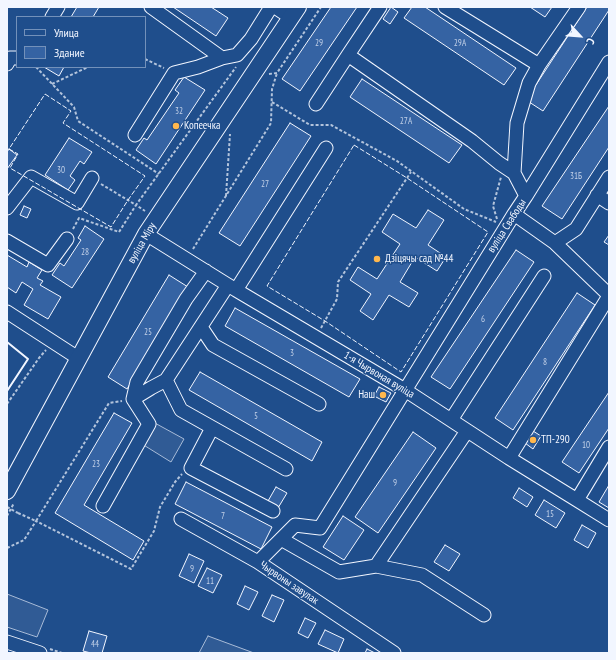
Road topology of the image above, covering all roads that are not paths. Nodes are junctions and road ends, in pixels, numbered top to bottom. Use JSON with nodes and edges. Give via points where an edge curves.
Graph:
{"nodes":[{"id":1,"x":58,"y":7,"type":"edge"},
{"id":2,"x":151,"y":7,"type":"edge"},
{"id":3,"x":271,"y":7,"type":"edge"},
{"id":4,"x":275,"y":7,"type":"edge"},
{"id":5,"x":380,"y":7,"type":"edge"},
{"id":6,"x":445,"y":7,"type":"edge"},
{"id":7,"x":579,"y":7,"type":"edge"},
{"id":8,"x":294,"y":12,"type":"edge"},
{"id":9,"x":53,"y":16,"type":"edge"},
{"id":10,"x":348,"y":55,"type":"junction"},
{"id":11,"x":16,"y":58,"type":"edge"},
{"id":12,"x":222,"y":58,"type":"junction"},
{"id":13,"x":609,"y":62,"type":"edge"},
{"id":14,"x":7,"y":64,"type":"edge"},
{"id":15,"x":539,"y":65,"type":"junction"},
{"id":16,"x":316,"y":104,"type":"dead end"},
{"id":17,"x":135,"y":135,"type":"dead end"},
{"id":18,"x":326,"y":148,"type":"dead end"},
{"id":19,"x":509,"y":169,"type":"junction"},
{"id":20,"x":609,"y":177,"type":"edge"},
{"id":21,"x":92,"y":178,"type":"road end"},
{"id":22,"x":597,"y":195,"type":"junction"},
{"id":23,"x":526,"y":196,"type":"junction"},
{"id":24,"x":609,"y":203,"type":"edge"},
{"id":25,"x":7,"y":208,"type":"edge"},
{"id":26,"x":514,"y":214,"type":"junction"},
{"id":27,"x":146,"y":234,"type":"junction"},
{"id":28,"x":67,"y":239,"type":"road end"},
{"id":29,"x":7,"y":242,"type":"edge"},
{"id":30,"x":555,"y":243,"type":"junction"},
{"id":31,"x":206,"y":271,"type":"junction"},
{"id":32,"x":544,"y":276,"type":"dead end"},
{"id":33,"x":232,"y":287,"type":"junction"},
{"id":34,"x":609,"y":295,"type":"edge"},
{"id":35,"x":7,"y":312,"type":"edge"},
{"id":36,"x":201,"y":327,"type":"junction"},
{"id":37,"x":78,"y":358,"type":"junction"},
{"id":38,"x":166,"y":380,"type":"junction"},
{"id":39,"x":405,"y":390,"type":"junction"},
{"id":40,"x":134,"y":399,"type":"junction"},
{"id":41,"x":319,"y":404,"type":"dead end"},
{"id":42,"x":451,"y":420,"type":"junction"},
{"id":43,"x":212,"y":428,"type":"junction"},
{"id":44,"x":467,"y":430,"type":"junction"},
{"id":45,"x":609,"y":447,"type":"edge"},
{"id":46,"x":509,"y":458,"type":"junction"},
{"id":47,"x":286,"y":469,"type":"dead end"},
{"id":48,"x":7,"y":491,"type":"edge"},
{"id":49,"x":577,"y":500,"type":"junction"},
{"id":50,"x":103,"y":506,"type":"dead end"},
{"id":51,"x":273,"y":511,"type":"dead end"},
{"id":52,"x":181,"y":519,"type":"dead end"},
{"id":53,"x":609,"y":520,"type":"edge"},
{"id":54,"x":281,"y":539,"type":"junction"},
{"id":55,"x":258,"y":562,"type":"junction"},
{"id":56,"x":376,"y":566,"type":"junction"},
{"id":57,"x":484,"y":615,"type":"dead end"},
{"id":58,"x":7,"y":642,"type":"edge"},
{"id":59,"x":40,"y":653,"type":"edge"},
{"id":60,"x":394,"y":653,"type":"edge"}],
"edges":[{"from":1,"to":9,"type":"street"},
{"from":2,"to":12,"type":"street"},
{"from":3,"to":12,"type":"street","via":[[251,39],[237,55]]},
{"from":4,"to":8,"type":"street"},
{"from":5,"to":10,"type":"street"},
{"from":6,"to":15,"type":"street"},
{"from":7,"to":15,"type":"street"},
{"from":8,"to":27,"type":"main road","name":"вуліца Міру"},
{"from":10,"to":16,"type":"street"},
{"from":10,"to":19,"type":"street"},
{"from":11,"to":14,"type":"street","via":[[10,58]]},
{"from":12,"to":17,"type":"street","via":[[174,74]]},
{"from":13,"to":23,"type":"street","name":"вуліца Свабоды"},
{"from":15,"to":19,"type":"street","via":[[528,83],[517,123]]},
{"from":18,"to":33,"type":"street"},
{"from":19,"to":23,"type":"street"},
{"from":20,"to":22,"type":"street"},
{"from":21,"to":25,"type":"street","via":[[77,203],[31,177]]},
{"from":22,"to":24,"type":"street"},
{"from":22,"to":30,"type":"street","via":[[576,229]]},
{"from":23,"to":26,"type":"street","name":"вуліца Свабоды"},
{"from":26,"to":30,"type":"street"},
{"from":26,"to":39,"type":"street","name":"вуліца Свабоды"},
{"from":27,"to":31,"type":"street","name":"1-я Чырвоная вуліца"},
{"from":27,"to":37,"type":"main road","name":"вуліца Міру"},
{"from":28,"to":29,"type":"street","via":[[48,265]]},
{"from":30,"to":34,"type":"street"},
{"from":31,"to":33,"type":"street","name":"1-я Чырвоная вуліца"},
{"from":31,"to":40,"type":"street","via":[[186,299],[137,382]]},
{"from":32,"to":42,"type":"street"},
{"from":33,"to":36,"type":"street"},
{"from":33,"to":39,"type":"street","name":"1-я Чырвоная вуліца"},
{"from":34,"to":46,"type":"street"},
{"from":35,"to":37,"type":"street"},
{"from":36,"to":38,"type":"street"},
{"from":36,"to":41,"type":"street","via":[[213,345]]},
{"from":37,"to":48,"type":"main road","name":"вуліца Міру"},
{"from":38,"to":40,"type":"street"},
{"from":38,"to":43,"type":"street","via":[[181,410]]},
{"from":39,"to":42,"type":"street","name":"1-я Чырвоная вуліца"},
{"from":39,"to":54,"type":"street","name":"вуліца Свабоды","via":[[320,528],[295,525]]},
{"from":40,"to":50,"type":"street","via":[[149,424]]},
{"from":42,"to":44,"type":"street","name":"1-я Чырвоная вуліца"},
{"from":43,"to":47,"type":"street"},
{"from":43,"to":51,"type":"street","via":[[192,468]]},
{"from":44,"to":46,"type":"street","name":"1-я Чырвоная вуліца"},
{"from":44,"to":56,"type":"street"},
{"from":45,"to":49,"type":"street"},
{"from":46,"to":49,"type":"street","name":"1-я Чырвоная вуліца"},
{"from":49,"to":53,"type":"street","name":"1-я Чырвоная вуліца"},
{"from":52,"to":55,"type":"street","name":"Чырвоны завулак"},
{"from":54,"to":55,"type":"street"},
{"from":54,"to":56,"type":"street","via":[[339,572]]},
{"from":55,"to":60,"type":"street","name":"Чырвоны завулак"},
{"from":56,"to":57,"type":"street","via":[[422,575]]},
{"from":58,"to":59,"type":"street"}]}
